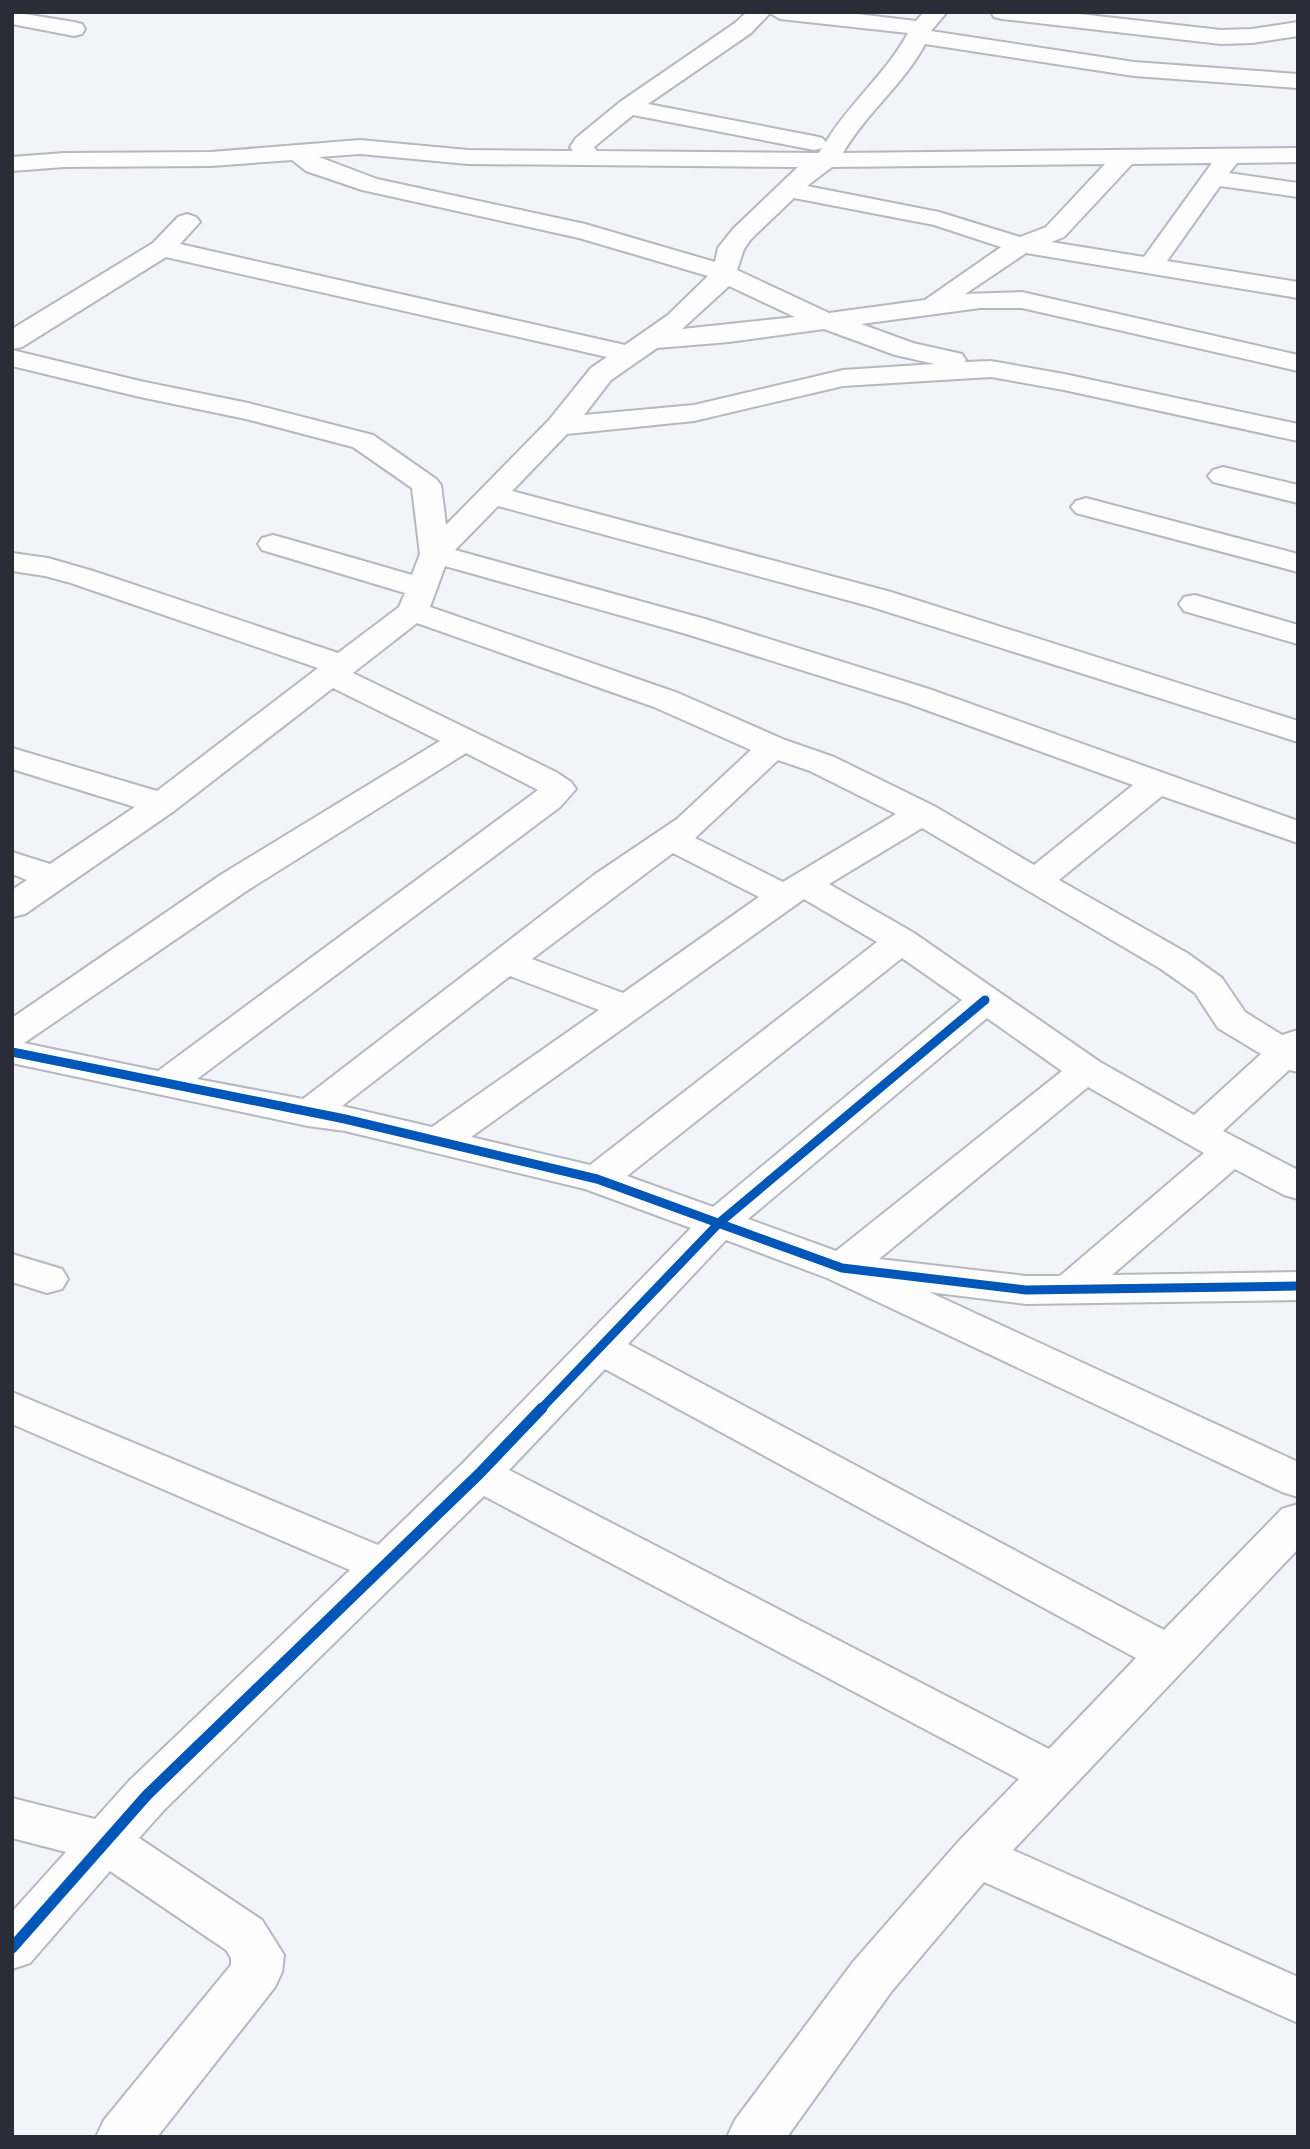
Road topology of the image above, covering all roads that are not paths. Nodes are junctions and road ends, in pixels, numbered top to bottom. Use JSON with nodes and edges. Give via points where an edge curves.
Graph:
{"nodes":[{"id":1,"x":760,"y":12,"type":"edge"},
{"id":2,"x":780,"y":12,"type":"edge"},
{"id":3,"x":1005,"y":12,"type":"edge"},
{"id":4,"x":1200,"y":12,"type":"edge"},
{"id":5,"x":818,"y":14,"type":"edge"},
{"id":6,"x":12,"y":17,"type":"edge"},
{"id":7,"x":1089,"y":18,"type":"edge"},
{"id":8,"x":926,"y":26,"type":"edge"},
{"id":9,"x":74,"y":29,"type":"dead end"},
{"id":10,"x":1291,"y":32,"type":"edge"},
{"id":11,"x":1185,"y":33,"type":"junction"},
{"id":12,"x":1298,"y":81,"type":"edge"},
{"id":13,"x":628,"y":107,"type":"junction"},
{"id":14,"x":297,"y":152,"type":"junction"},
{"id":15,"x":830,"y":153,"type":"junction"},
{"id":16,"x":1230,"y":155,"type":"junction"},
{"id":17,"x":1298,"y":155,"type":"edge"},
{"id":18,"x":1126,"y":156,"type":"junction"},
{"id":19,"x":590,"y":158,"type":"junction"},
{"id":20,"x":64,"y":160,"type":"junction"},
{"id":21,"x":12,"y":164,"type":"edge"},
{"id":22,"x":1214,"y":178,"type":"junction"},
{"id":23,"x":12,"y":187,"type":"edge"},
{"id":24,"x":791,"y":190,"type":"junction"},
{"id":25,"x":1298,"y":190,"type":"edge"},
{"id":26,"x":187,"y":222,"type":"dead end"},
{"id":27,"x":1021,"y":245,"type":"junction"},
{"id":28,"x":162,"y":248,"type":"junction"},
{"id":29,"x":1151,"y":265,"type":"junction"},
{"id":30,"x":721,"y":272,"type":"junction"},
{"id":31,"x":1298,"y":290,"type":"edge"},
{"id":32,"x":821,"y":319,"type":"junction"},
{"id":33,"x":933,"y":323,"type":"junction"},
{"id":34,"x":12,"y":341,"type":"edge"},
{"id":35,"x":639,"y":347,"type":"junction"},
{"id":36,"x":905,"y":349,"type":"junction"},
{"id":37,"x":12,"y":358,"type":"edge"},
{"id":38,"x":1298,"y":363,"type":"edge"},
{"id":39,"x":991,"y":369,"type":"junction"},
{"id":40,"x":843,"y":378,"type":"junction"},
{"id":41,"x":559,"y":426,"type":"junction"},
{"id":42,"x":1298,"y":433,"type":"edge"},
{"id":43,"x":1223,"y":477,"type":"dead end"},
{"id":44,"x":1298,"y":494,"type":"edge"},
{"id":45,"x":492,"y":495,"type":"junction"},
{"id":46,"x":1086,"y":507,"type":"dead end"},
{"id":47,"x":273,"y":544,"type":"dead end"},
{"id":48,"x":435,"y":554,"type":"junction"},
{"id":49,"x":12,"y":562,"type":"edge"},
{"id":50,"x":1298,"y":564,"type":"edge"},
{"id":51,"x":417,"y":600,"type":"junction"},
{"id":52,"x":1195,"y":604,"type":"dead end"},
{"id":53,"x":1298,"y":635,"type":"edge"},
{"id":54,"x":336,"y":669,"type":"junction"},
{"id":55,"x":1298,"y":732,"type":"edge"},
{"id":56,"x":464,"y":740,"type":"junction"},
{"id":57,"x":773,"y":747,"type":"junction"},
{"id":58,"x":12,"y":758,"type":"edge"},
{"id":59,"x":1159,"y":781,"type":"junction"},
{"id":60,"x":162,"y":804,"type":"junction"},
{"id":61,"x":922,"y":813,"type":"junction"},
{"id":62,"x":1298,"y":833,"type":"edge"},
{"id":63,"x":671,"y":839,"type":"junction"},
{"id":64,"x":12,"y":862,"type":"edge"},
{"id":65,"x":53,"y":878,"type":"junction"},
{"id":66,"x":1037,"y":881,"type":"junction"},
{"id":67,"x":794,"y":890,"type":"junction"},
{"id":68,"x":12,"y":906,"type":"edge"},
{"id":69,"x":901,"y":941,"type":"junction"},
{"id":70,"x":504,"y":961,"type":"junction"},
{"id":71,"x":985,"y":1000,"type":"junction"},
{"id":72,"x":628,"y":1008,"type":"junction"},
{"id":73,"x":12,"y":1035,"type":"edge"},
{"id":74,"x":12,"y":1052,"type":"edge"},
{"id":75,"x":1293,"y":1052,"type":"edge"},
{"id":76,"x":1086,"y":1070,"type":"junction"},
{"id":77,"x":164,"y":1084,"type":"junction"},
{"id":78,"x":308,"y":1114,"type":"junction"},
{"id":79,"x":439,"y":1141,"type":"junction"},
{"id":80,"x":1214,"y":1142,"type":"junction"},
{"id":81,"x":597,"y":1179,"type":"junction"},
{"id":82,"x":1298,"y":1186,"type":"edge"},
{"id":83,"x":719,"y":1223,"type":"junction"},
{"id":84,"x":842,"y":1268,"type":"junction"},
{"id":85,"x":1298,"y":1286,"type":"edge"},
{"id":86,"x":1069,"y":1290,"type":"junction"},
{"id":87,"x":600,"y":1348,"type":"junction"},
{"id":88,"x":12,"y":1407,"type":"edge"},
{"id":89,"x":479,"y":1474,"type":"junction"},
{"id":90,"x":1298,"y":1481,"type":"edge"},
{"id":91,"x":1298,"y":1520,"type":"edge"},
{"id":92,"x":384,"y":1566,"type":"junction"},
{"id":93,"x":1170,"y":1656,"type":"junction"},
{"id":94,"x":1055,"y":1773,"type":"junction"},
{"id":95,"x":12,"y":1818,"type":"edge"},
{"id":96,"x":106,"y":1842,"type":"junction"},
{"id":97,"x":976,"y":1856,"type":"junction"},
{"id":98,"x":12,"y":1948,"type":"edge"},
{"id":99,"x":1298,"y":2001,"type":"edge"},
{"id":100,"x":124,"y":2137,"type":"edge"},
{"id":101,"x":755,"y":2137,"type":"edge"}],
"edges":[{"from":1,"to":13,"type":"street"},
{"from":2,"to":5,"type":"street"},
{"from":3,"to":7,"type":"street"},
{"from":4,"to":11,"type":"street"},
{"from":5,"to":8,"type":"street"},
{"from":6,"to":9,"type":"street"},
{"from":7,"to":11,"type":"street"},
{"from":8,"to":12,"type":"street","via":[[1134,69]]},
{"from":8,"to":15,"type":"street"},
{"from":10,"to":11,"type":"street","via":[[1221,37]]},
{"from":13,"to":15,"type":"street"},
{"from":13,"to":19,"type":"street","via":[[584,143],[582,148]]},
{"from":14,"to":19,"type":"street","via":[[360,147],[468,158]]},
{"from":14,"to":20,"type":"street","via":[[211,159]]},
{"from":14,"to":30,"type":"street","via":[[315,166],[371,185],[585,232]]},
{"from":15,"to":18,"type":"street"},
{"from":15,"to":19,"type":"street"},
{"from":15,"to":24,"type":"street"},
{"from":16,"to":17,"type":"street"},
{"from":16,"to":18,"type":"street"},
{"from":16,"to":22,"type":"street"},
{"from":18,"to":27,"type":"street","via":[[1055,232]]},
{"from":20,"to":21,"type":"street"},
{"from":20,"to":23,"type":"street"},
{"from":22,"to":25,"type":"street"},
{"from":22,"to":29,"type":"street"},
{"from":24,"to":27,"type":"street","via":[[939,219]]},
{"from":24,"to":30,"type":"street","via":[[742,234]]},
{"from":26,"to":28,"type":"street"},
{"from":27,"to":29,"type":"street"},
{"from":27,"to":33,"type":"street"},
{"from":28,"to":34,"type":"street"},
{"from":28,"to":35,"type":"street"},
{"from":29,"to":31,"type":"street"},
{"from":30,"to":32,"type":"street"},
{"from":30,"to":35,"type":"street","via":[[717,284],[701,301]]},
{"from":32,"to":33,"type":"street"},
{"from":32,"to":35,"type":"street"},
{"from":32,"to":36,"type":"street"},
{"from":33,"to":36,"type":"street","via":[[927,342]]},
{"from":33,"to":38,"type":"street","via":[[979,300],[1021,300]]},
{"from":35,"to":41,"type":"street","via":[[601,374]]},
{"from":36,"to":39,"type":"street"},
{"from":36,"to":40,"type":"street"},
{"from":37,"to":48,"type":"street","via":[[363,441],[426,485]]},
{"from":39,"to":40,"type":"street"},
{"from":39,"to":42,"type":"street"},
{"from":40,"to":41,"type":"street","via":[[694,414]]},
{"from":41,"to":45,"type":"street"},
{"from":43,"to":44,"type":"street"},
{"from":45,"to":48,"type":"street"},
{"from":45,"to":55,"type":"street","via":[[880,599]]},
{"from":46,"to":50,"type":"street"},
{"from":47,"to":51,"type":"street"},
{"from":48,"to":51,"type":"street"},
{"from":48,"to":59,"type":"street","via":[[694,626],[905,692]]},
{"from":49,"to":54,"type":"street","via":[[82,577]]},
{"from":51,"to":54,"type":"street"},
{"from":51,"to":57,"type":"street"},
{"from":52,"to":53,"type":"street"},
{"from":54,"to":56,"type":"street"},
{"from":54,"to":60,"type":"street"},
{"from":56,"to":73,"type":"street","via":[[235,882]]},
{"from":56,"to":77,"type":"street","via":[[559,789]]},
{"from":57,"to":61,"type":"street","via":[[822,764]]},
{"from":57,"to":63,"type":"street"},
{"from":58,"to":60,"type":"street"},
{"from":59,"to":62,"type":"street"},
{"from":59,"to":66,"type":"street"},
{"from":60,"to":65,"type":"street"},
{"from":61,"to":66,"type":"street"},
{"from":61,"to":67,"type":"street"},
{"from":63,"to":67,"type":"street"},
{"from":63,"to":70,"type":"street"},
{"from":64,"to":65,"type":"street"},
{"from":65,"to":68,"type":"street"},
{"from":66,"to":75,"type":"street","via":[[1174,961],[1209,986],[1231,1020]]},
{"from":67,"to":69,"type":"street"},
{"from":67,"to":72,"type":"street"},
{"from":69,"to":71,"type":"street"},
{"from":69,"to":81,"type":"street"},
{"from":70,"to":72,"type":"street"},
{"from":70,"to":78,"type":"street"},
{"from":71,"to":76,"type":"street"},
{"from":71,"to":83,"type":"street"},
{"from":72,"to":79,"type":"street"},
{"from":74,"to":77,"type":"street"},
{"from":75,"to":80,"type":"street"},
{"from":76,"to":80,"type":"street"},
{"from":76,"to":84,"type":"street"},
{"from":77,"to":78,"type":"street"},
{"from":78,"to":79,"type":"street"},
{"from":79,"to":81,"type":"street"},
{"from":80,"to":82,"type":"street"},
{"from":80,"to":86,"type":"street"},
{"from":81,"to":83,"type":"street"},
{"from":83,"to":84,"type":"street"},
{"from":83,"to":87,"type":"street"},
{"from":84,"to":86,"type":"street","via":[[1026,1290]]},
{"from":84,"to":90,"type":"street"},
{"from":85,"to":86,"type":"street"},
{"from":87,"to":89,"type":"street"},
{"from":87,"to":93,"type":"street"},
{"from":88,"to":92,"type":"street"},
{"from":89,"to":92,"type":"street"},
{"from":89,"to":94,"type":"street"},
{"from":91,"to":93,"type":"street"},
{"from":92,"to":96,"type":"street","via":[[147,1795]]},
{"from":93,"to":94,"type":"street"},
{"from":94,"to":97,"type":"street"},
{"from":95,"to":96,"type":"street"},
{"from":96,"to":98,"type":"street"},
{"from":96,"to":100,"type":"street","via":[[244,1935],[258,1955],[256,1972]]},
{"from":97,"to":99,"type":"street"},
{"from":97,"to":101,"type":"street","via":[[872,1977]]}]}
